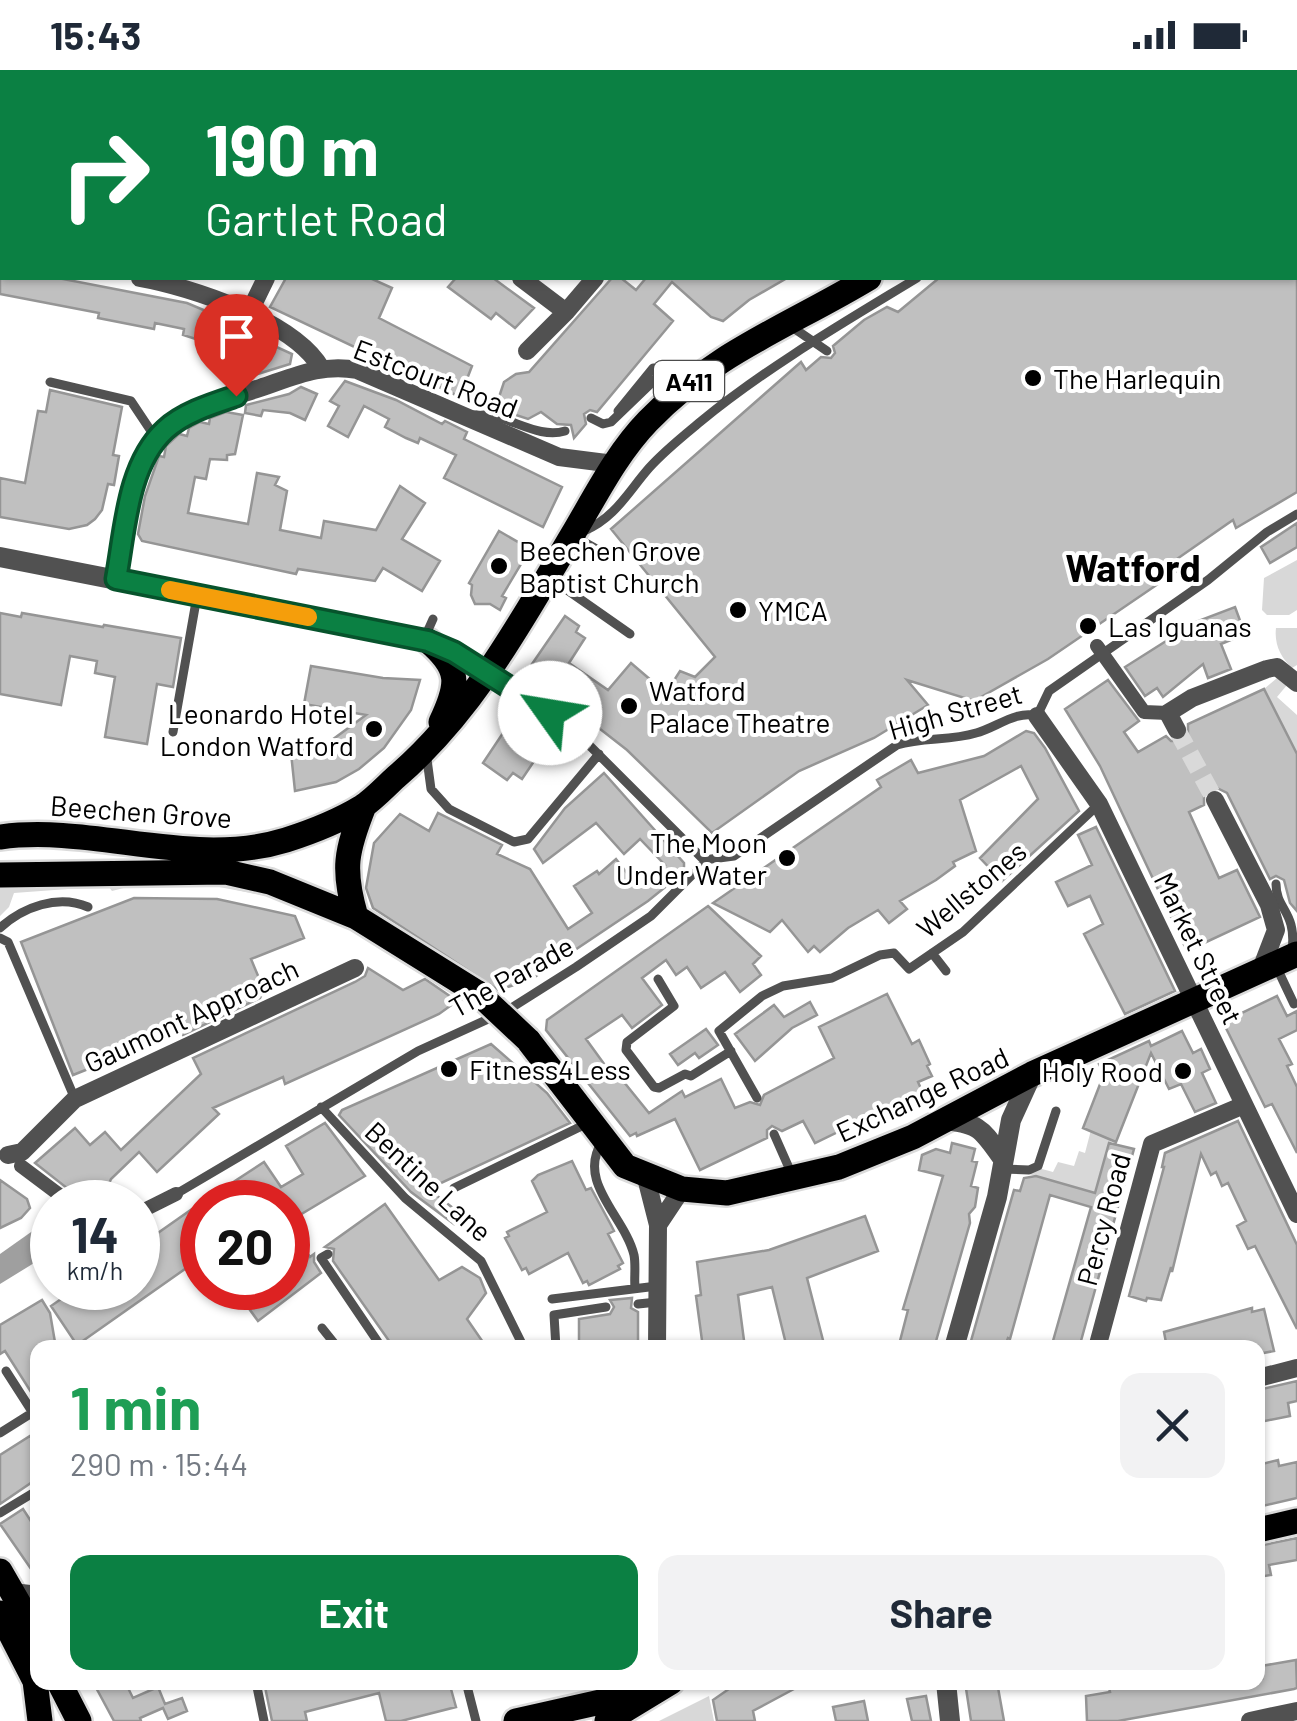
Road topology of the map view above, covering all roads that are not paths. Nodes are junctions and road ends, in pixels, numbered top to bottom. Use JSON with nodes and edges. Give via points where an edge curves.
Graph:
{"nodes":[{"id":1,"x":149,"y":280,"type":"edge"},
{"id":2,"x":265,"y":280,"type":"edge"},
{"id":3,"x":524,"y":280,"type":"edge"},
{"id":4,"x":593,"y":280,"type":"edge"},
{"id":5,"x":913,"y":280,"type":"edge"},
{"id":6,"x":857,"y":281,"type":"edge"},
{"id":7,"x":566,"y":312,"type":"junction"},
{"id":8,"x":248,"y":314,"type":"junction"},
{"id":9,"x":786,"y":324,"type":"junction"},
{"id":10,"x":840,"y":327,"type":"junction"},
{"id":11,"x":838,"y":341,"type":"dead end"},
{"id":12,"x":817,"y":342,"type":"junction"},
{"id":13,"x":527,"y":351,"type":"dead end"},
{"id":14,"x":827,"y":351,"type":"dead end"},
{"id":15,"x":321,"y":368,"type":"junction"},
{"id":16,"x":683,"y":373,"type":"junction"},
{"id":17,"x":50,"y":382,"type":"dead end"},
{"id":18,"x":466,"y":416,"type":"junction"},
{"id":19,"x":591,"y":418,"type":"dead end"},
{"id":20,"x":565,"y":431,"type":"dead end"},
{"id":21,"x":157,"y":440,"type":"junction"},
{"id":22,"x":614,"y":464,"type":"junction"},
{"id":23,"x":1297,"y":514,"type":"edge"},
{"id":24,"x":572,"y":536,"type":"junction"},
{"id":25,"x":600,"y":550,"type":"dead end"},
{"id":26,"x":0,"y":557,"type":"edge"},
{"id":27,"x":548,"y":576,"type":"junction"},
{"id":28,"x":116,"y":579,"type":"junction"},
{"id":29,"x":197,"y":595,"type":"junction"},
{"id":30,"x":428,"y":633,"type":"junction"},
{"id":31,"x":630,"y":634,"type":"dead end"},
{"id":32,"x":1099,"y":650,"type":"junction"},
{"id":33,"x":487,"y":674,"type":"junction"},
{"id":34,"x":1297,"y":683,"type":"edge"},
{"id":35,"x":1036,"y":716,"type":"junction"},
{"id":36,"x":1173,"y":721,"type":"joint"},
{"id":37,"x":173,"y":732,"type":"dead end"},
{"id":38,"x":427,"y":750,"type":"junction"},
{"id":39,"x":599,"y":754,"type":"junction"},
{"id":40,"x":1215,"y":800,"type":"tunnel mouth"},
{"id":41,"x":1098,"y":804,"type":"junction"},
{"id":42,"x":364,"y":806,"type":"junction"},
{"id":43,"x":0,"y":837,"type":"edge"},
{"id":44,"x":707,"y":861,"type":"junction"},
{"id":45,"x":0,"y":876,"type":"edge"},
{"id":46,"x":1276,"y":884,"type":"dead end"},
{"id":47,"x":88,"y":907,"type":"dead end"},
{"id":48,"x":356,"y":917,"type":"junction"},
{"id":49,"x":0,"y":928,"type":"edge"},
{"id":50,"x":0,"y":938,"type":"edge"},
{"id":51,"x":932,"y":953,"type":"junction"},
{"id":52,"x":1281,"y":960,"type":"edge"},
{"id":53,"x":355,"y":968,"type":"dead end"},
{"id":54,"x":946,"y":971,"type":"dead end"},
{"id":55,"x":658,"y":979,"type":"dead end"},
{"id":56,"x":1194,"y":1002,"type":"junction"},
{"id":57,"x":1294,"y":1004,"type":"dead end"},
{"id":58,"x":732,"y":1051,"type":"junction"},
{"id":59,"x":1032,"y":1074,"type":"junction"},
{"id":60,"x":757,"y":1098,"type":"dead end"},
{"id":61,"x":75,"y":1099,"type":"junction"},
{"id":62,"x":1244,"y":1105,"type":"junction"},
{"id":63,"x":321,"y":1107,"type":"junction"},
{"id":64,"x":1056,"y":1111,"type":"dead end"},
{"id":65,"x":940,"y":1120,"type":"junction"},
{"id":66,"x":597,"y":1130,"type":"junction"},
{"id":67,"x":774,"y":1134,"type":"dead end"},
{"id":68,"x":10,"y":1157,"type":"edge"},
{"id":69,"x":1003,"y":1164,"type":"junction"},
{"id":70,"x":645,"y":1174,"type":"junction"},
{"id":71,"x":794,"y":1179,"type":"junction"},
{"id":72,"x":40,"y":1180,"type":"edge"},
{"id":73,"x":454,"y":1188,"type":"dead end"},
{"id":74,"x":682,"y":1189,"type":"junction"},
{"id":75,"x":176,"y":1194,"type":"joint"},
{"id":76,"x":160,"y":1202,"type":"edge"},
{"id":77,"x":1297,"y":1214,"type":"edge"},
{"id":78,"x":658,"y":1225,"type":"junction"},
{"id":79,"x":328,"y":1254,"type":"dead end"},
{"id":80,"x":634,"y":1288,"type":"junction"},
{"id":81,"x":658,"y":1294,"type":"junction"},
{"id":82,"x":552,"y":1299,"type":"dead end"},
{"id":83,"x":638,"y":1304,"type":"dead end"},
{"id":84,"x":606,"y":1307,"type":"dead end"},
{"id":85,"x":322,"y":1328,"type":"dead end"},
{"id":86,"x":332,"y":1340,"type":"edge"},
{"id":87,"x":377,"y":1340,"type":"edge"},
{"id":88,"x":520,"y":1340,"type":"edge"},
{"id":89,"x":556,"y":1340,"type":"edge"},
{"id":90,"x":657,"y":1340,"type":"edge"},
{"id":91,"x":956,"y":1340,"type":"edge"},
{"id":92,"x":1098,"y":1340,"type":"edge"},
{"id":93,"x":1297,"y":1368,"type":"edge"},
{"id":94,"x":6,"y":1371,"type":"dead end"},
{"id":95,"x":1265,"y":1376,"type":"edge"},
{"id":96,"x":30,"y":1404,"type":"edge"},
{"id":97,"x":30,"y":1414,"type":"edge"},
{"id":98,"x":0,"y":1433,"type":"edge"},
{"id":99,"x":30,"y":1495,"type":"edge"},
{"id":100,"x":0,"y":1513,"type":"edge"},
{"id":101,"x":1297,"y":1521,"type":"edge"},
{"id":102,"x":1265,"y":1528,"type":"edge"},
{"id":103,"x":13,"y":1593,"type":"edge"},
{"id":104,"x":30,"y":1623,"type":"edge"},
{"id":105,"x":30,"y":1638,"type":"edge"},
{"id":106,"x":46,"y":1690,"type":"edge"},
{"id":107,"x":48,"y":1690,"type":"edge"},
{"id":108,"x":54,"y":1690,"type":"edge"},
{"id":109,"x":258,"y":1690,"type":"edge"},
{"id":110,"x":468,"y":1690,"type":"edge"},
{"id":111,"x":640,"y":1690,"type":"edge"},
{"id":112,"x":653,"y":1690,"type":"edge"},
{"id":113,"x":947,"y":1690,"type":"edge"},
{"id":114,"x":1297,"y":1711,"type":"edge"},
{"id":115,"x":40,"y":1721,"type":"edge"},
{"id":116,"x":52,"y":1721,"type":"edge"},
{"id":117,"x":79,"y":1721,"type":"edge"},
{"id":118,"x":264,"y":1721,"type":"edge"},
{"id":119,"x":476,"y":1721,"type":"edge"},
{"id":120,"x":516,"y":1721,"type":"edge"},
{"id":121,"x":607,"y":1721,"type":"edge"},
{"id":122,"x":950,"y":1721,"type":"edge"},
{"id":123,"x":1252,"y":1721,"type":"edge"}],
"edges":[{"from":1,"to":8,"type":"street","name":"Estcourt Road","via":[[199,291]]},
{"from":2,"to":8,"type":"street"},
{"from":3,"to":7,"type":"street"},
{"from":4,"to":7,"type":"street"},
{"from":5,"to":10,"type":"lane"},
{"from":6,"to":9,"type":"main road","name":"Beechen Grove","number":"A411"},
{"from":7,"to":13,"type":"street"},
{"from":8,"to":15,"type":"street","name":"Estcourt Road","via":[[299,340]]},
{"from":9,"to":12,"type":"lane"},
{"from":9,"to":16,"type":"main road","name":"Beechen Grove","number":"A411"},
{"from":10,"to":11,"type":"lane"},
{"from":10,"to":12,"type":"lane"},
{"from":12,"to":14,"type":"lane"},
{"from":12,"to":24,"type":"lane","via":[[778,362],[698,423],[602,523]]},
{"from":15,"to":18,"type":"street","name":"Estcourt Road","via":[[357,370]]},
{"from":15,"to":21,"type":"street","via":[[206,406]]},
{"from":16,"to":19,"type":"lane","via":[[660,374],[611,422]]},
{"from":16,"to":22,"type":"main road","name":"Beechen Grove","number":"A411"},
{"from":17,"to":21,"type":"lane","via":[[131,401]]},
{"from":18,"to":20,"type":"lane"},
{"from":18,"to":22,"type":"street","name":"Estcourt Road","via":[[559,457]]},
{"from":21,"to":28,"type":"street","via":[[135,484]]},
{"from":22,"to":24,"type":"main road","name":"Beechen Grove","number":"A411"},
{"from":23,"to":32,"type":"lane","name":"High Street"},
{"from":24,"to":25,"type":"lane"},
{"from":24,"to":27,"type":"main road","name":"Beechen Grove","number":"A411"},
{"from":26,"to":28,"type":"street"},
{"from":27,"to":31,"type":"lane"},
{"from":27,"to":33,"type":"main road","name":"Beechen Grove","number":"A411"},
{"from":28,"to":29,"type":"street"},
{"from":29,"to":30,"type":"street"},
{"from":29,"to":37,"type":"lane"},
{"from":30,"to":33,"type":"street"},
{"from":30,"to":38,"type":"main road","via":[[451,663],[454,690]]},
{"from":32,"to":35,"type":"lane","name":"High Street","via":[[1049,692]]},
{"from":32,"to":36,"type":"street","via":[[1144,712]]},
{"from":33,"to":38,"type":"main road","name":"Beechen Grove","number":"A411"},
{"from":33,"to":39,"type":"lane","via":[[570,726]]},
{"from":34,"to":36,"type":"street","via":[[1277,667],[1267,669],[1192,698]]},
{"from":35,"to":41,"type":"street","name":"Market Street"},
{"from":35,"to":44,"type":"lane","name":"High Street","via":[[1017,716],[949,740],[897,746],[734,856]]},
{"from":38,"to":39,"type":"lane","via":[[431,789],[449,809],[514,842],[528,840]]},
{"from":38,"to":42,"type":"main road","name":"Beechen Grove","number":"A411"},
{"from":39,"to":44,"type":"lane"},
{"from":40,"to":52,"type":"street","via":[[1269,906]]},
{"from":41,"to":51,"type":"lane","name":"Wellstones"},
{"from":41,"to":56,"type":"street","name":"Market Street"},
{"from":42,"to":43,"type":"main road","name":"Beechen Grove","number":"A411","via":[[283,840],[240,849],[47,834]]},
{"from":42,"to":48,"type":"main road","via":[[345,879]]},
{"from":44,"to":63,"type":"lane","name":"The Parade","via":[[650,916],[576,967]]},
{"from":45,"to":48,"type":"main road","name":"Beechen Grove","via":[[226,872]]},
{"from":46,"to":52,"type":"lane","via":[[1295,936]]},
{"from":47,"to":49,"type":"lane","via":[[45,904]]},
{"from":48,"to":66,"type":"main road","name":"Exchange Road","bridge":true,"via":[[478,994],[528,1040]]},
{"from":50,"to":61,"type":"lane","via":[[8,942]]},
{"from":51,"to":54,"type":"lane"},
{"from":51,"to":58,"type":"lane","name":"Wellstones","via":[[909,968],[894,954],[880,955],[832,978],[762,996],[720,1031]]},
{"from":52,"to":56,"type":"main road","name":"Exchange Road"},
{"from":52,"to":57,"type":"lane"},
{"from":53,"to":61,"type":"street","name":"Gaumont Approach"},
{"from":55,"to":58,"type":"lane","via":[[674,1006],[626,1042],[654,1087],[692,1076]]},
{"from":56,"to":59,"type":"main road","name":"Exchange Road"},
{"from":56,"to":62,"type":"street","name":"Market Street"},
{"from":58,"to":60,"type":"lane"},
{"from":59,"to":65,"type":"main road","name":"Exchange Road"},
{"from":59,"to":69,"type":"street","via":[[1014,1111]]},
{"from":61,"to":68,"type":"street","name":"Gaumont Approach"},
{"from":62,"to":77,"type":"street","name":"Market Street"},
{"from":62,"to":92,"type":"street","name":"Percy Road","via":[[1152,1144]]},
{"from":63,"to":75,"type":"lane","name":"The Parade"},
{"from":63,"to":88,"type":"lane","name":"Bentine Lane","via":[[405,1198],[481,1261]]},
{"from":64,"to":69,"type":"lane","via":[[1038,1166]]},
{"from":65,"to":69,"type":"street","via":[[987,1133]]},
{"from":65,"to":71,"type":"main road","name":"Exchange Road","via":[[913,1138]]},
{"from":66,"to":70,"type":"main road","name":"Exchange Road","via":[[625,1166]]},
{"from":66,"to":73,"type":"lane"},
{"from":66,"to":80,"type":"lane","via":[[594,1177],[634,1254]]},
{"from":67,"to":71,"type":"lane"},
{"from":68,"to":72,"type":"street"},
{"from":69,"to":91,"type":"street"},
{"from":70,"to":74,"type":"main road","name":"Exchange Road"},
{"from":70,"to":78,"type":"street"},
{"from":71,"to":74,"type":"main road","name":"Exchange Road","via":[[727,1193]]},
{"from":74,"to":78,"type":"street"},
{"from":75,"to":76,"type":"street"},
{"from":78,"to":81,"type":"street"},
{"from":79,"to":87,"type":"lane","via":[[322,1258]]},
{"from":80,"to":81,"type":"lane"},
{"from":80,"to":82,"type":"lane"},
{"from":81,"to":83,"type":"lane"},
{"from":81,"to":90,"type":"street"},
{"from":84,"to":89,"type":"lane","via":[[554,1314]]},
{"from":85,"to":86,"type":"lane"},
{"from":93,"to":95,"type":"street"},
{"from":94,"to":96,"type":"lane"},
{"from":97,"to":98,"type":"lane"},
{"from":99,"to":100,"type":"lane"},
{"from":101,"to":102,"type":"main road"},
{"from":103,"to":104,"type":"main road"},
{"from":103,"to":105,"type":"main road"},
{"from":106,"to":115,"type":"main road"},
{"from":107,"to":116,"type":"main road"},
{"from":108,"to":117,"type":"main road"},
{"from":109,"to":118,"type":"lane"},
{"from":110,"to":119,"type":"lane"},
{"from":111,"to":120,"type":"main road"},
{"from":112,"to":121,"type":"main road"},
{"from":113,"to":122,"type":"street"},
{"from":114,"to":123,"type":"street"}]}
